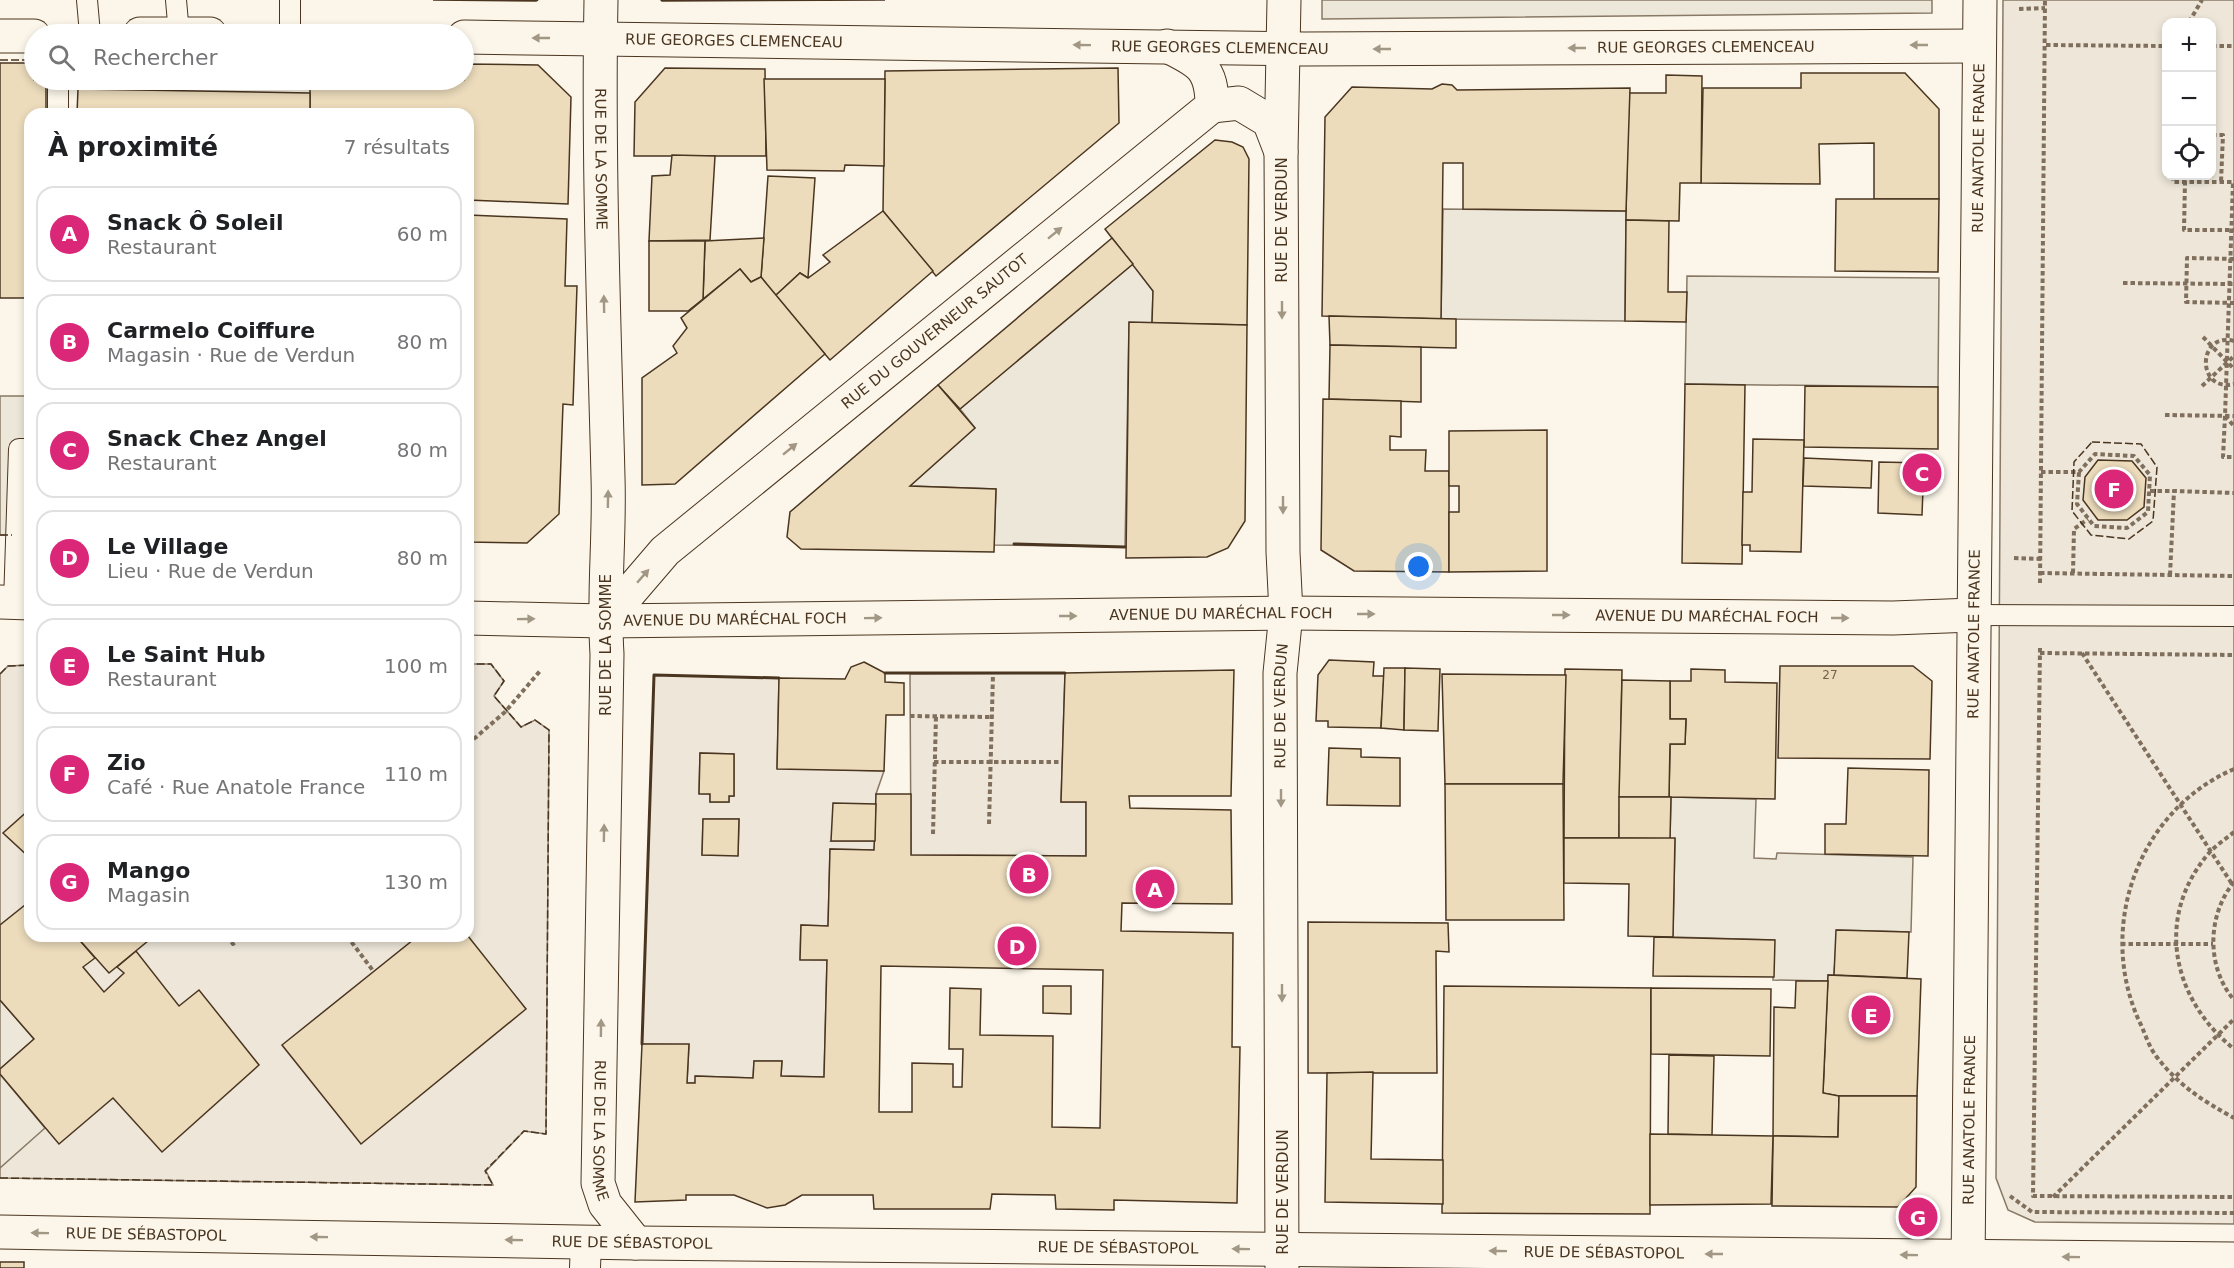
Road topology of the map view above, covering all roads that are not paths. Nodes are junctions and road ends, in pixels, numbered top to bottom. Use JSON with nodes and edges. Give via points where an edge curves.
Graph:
{"nodes":[{"id":1,"x":87,"y":0,"type":"edge"},
{"id":2,"x":177,"y":0,"type":"edge"},
{"id":3,"x":290,"y":0,"type":"edge"},
{"id":4,"x":601,"y":0,"type":"edge"},
{"id":5,"x":1284,"y":0,"type":"edge"},
{"id":6,"x":1980,"y":0,"type":"edge"},
{"id":7,"x":89,"y":24,"type":"edge"},
{"id":8,"x":178,"y":24,"type":"edge"},
{"id":9,"x":290,"y":24,"type":"edge"},
{"id":10,"x":0,"y":36,"type":"edge"},
{"id":11,"x":24,"y":36,"type":"edge"},
{"id":12,"x":474,"y":37,"type":"edge"},
{"id":13,"x":600,"y":38,"type":"junction"},
{"id":14,"x":1167,"y":46,"type":"junction"},
{"id":15,"x":1977,"y":46,"type":"junction"},
{"id":16,"x":1285,"y":48,"type":"junction"},
{"id":17,"x":58,"y":90,"type":"edge"},
{"id":18,"x":1212,"y":106,"type":"junction"},
{"id":19,"x":58,"y":108,"type":"edge"},
{"id":20,"x":1281,"y":152,"type":"junction"},
{"id":21,"x":24,"y":449,"type":"edge"},
{"id":22,"x":15,"y":603,"type":"edge"},
{"id":23,"x":1286,"y":613,"type":"junction"},
{"id":24,"x":1973,"y":615,"type":"junction"},
{"id":25,"x":2234,"y":616,"type":"edge"},
{"id":26,"x":474,"y":618,"type":"edge"},
{"id":27,"x":605,"y":621,"type":"junction"},
{"id":28,"x":0,"y":1232,"type":"edge"},
{"id":29,"x":636,"y":1243,"type":"junction"},
{"id":30,"x":586,"y":1255,"type":"edge"},
{"id":31,"x":928,"y":1257,"type":"edge"},
{"id":32,"x":1283,"y":1259,"type":"edge"},
{"id":33,"x":2234,"y":1259,"type":"edge"},
{"id":34,"x":1614,"y":1260,"type":"edge"},
{"id":35,"x":1968,"y":1262,"type":"edge"}],
"edges":[{"from":1,"to":7,"type":"lane"},
{"from":2,"to":8,"type":"lane"},
{"from":3,"to":9,"type":"lane"},
{"from":4,"to":13,"type":"street","name":"RUE DE LA SOMME"},
{"from":5,"to":16,"type":"street","name":"RUE DE VERDUN"},
{"from":6,"to":15,"type":"street","name":"RUE ANATOLE FRANCE"},
{"from":10,"to":11,"type":"street"},
{"from":13,"to":12,"type":"street","name":"RUE GEORGES CLEMENCEAU","one_way":true},
{"from":14,"to":13,"type":"street","name":"RUE GEORGES CLEMENCEAU","one_way":true},
{"from":27,"to":13,"type":"street","name":"RUE DE LA SOMME","one_way":true,"via":[[609,499]]},
{"from":14,"to":16,"type":"street","name":"RUE GEORGES CLEMENCEAU"},
{"from":14,"to":18,"type":"street","via":[[1195,60],[1212,83]]},
{"from":15,"to":16,"type":"street","name":"RUE GEORGES CLEMENCEAU","one_way":true},
{"from":15,"to":24,"type":"street","name":"RUE ANATOLE FRANCE"},
{"from":16,"to":20,"type":"street","name":"RUE DE VERDUN"},
{"from":17,"to":19,"type":"lane"},
{"from":18,"to":20,"type":"street","via":[[1239,103],[1269,121]]},
{"from":27,"to":18,"type":"street","name":"RUE DU GOUVERNEUR SAUTOT","one_way":true,"via":[[665,551]]},
{"from":20,"to":23,"type":"street","name":"RUE DE VERDUN","one_way":true},
{"from":21,"to":22,"type":"lane","via":[[19,449]]},
{"from":23,"to":24,"type":"street","name":"AVENUE DU MARÉCHAL FOCH","one_way":true,"via":[[1893,618]]},
{"from":27,"to":23,"type":"street","name":"AVENUE DU MARÉCHAL FOCH","one_way":true},
{"from":23,"to":32,"type":"street","name":"RUE DE VERDUN","one_way":true,"via":[[1280,673]]},
{"from":24,"to":25,"type":"lane"},
{"from":24,"to":35,"type":"street","name":"RUE ANATOLE FRANCE"},
{"from":26,"to":27,"type":"street","name":"AVENUE DU MARÉCHAL FOCH","one_way":true},
{"from":29,"to":27,"type":"street","name":"RUE DE LA SOMME","one_way":true,"via":[[605,1204],[598,1183]]},
{"from":30,"to":28,"type":"street","name":"RUE DE SÉBASTOPOL","one_way":true},
{"from":29,"to":30,"type":"street","name":"RUE DE SÉBASTOPOL"},
{"from":29,"to":31,"type":"street","name":"RUE DE SÉBASTOPOL"},
{"from":32,"to":31,"type":"street","name":"RUE DE SÉBASTOPOL","one_way":true},
{"from":34,"to":32,"type":"street","name":"RUE DE SÉBASTOPOL","one_way":true},
{"from":33,"to":35,"type":"street","name":"RUE DE SÉBASTOPOL","one_way":true},
{"from":35,"to":34,"type":"street","name":"RUE DE SÉBASTOPOL","one_way":true}]}
